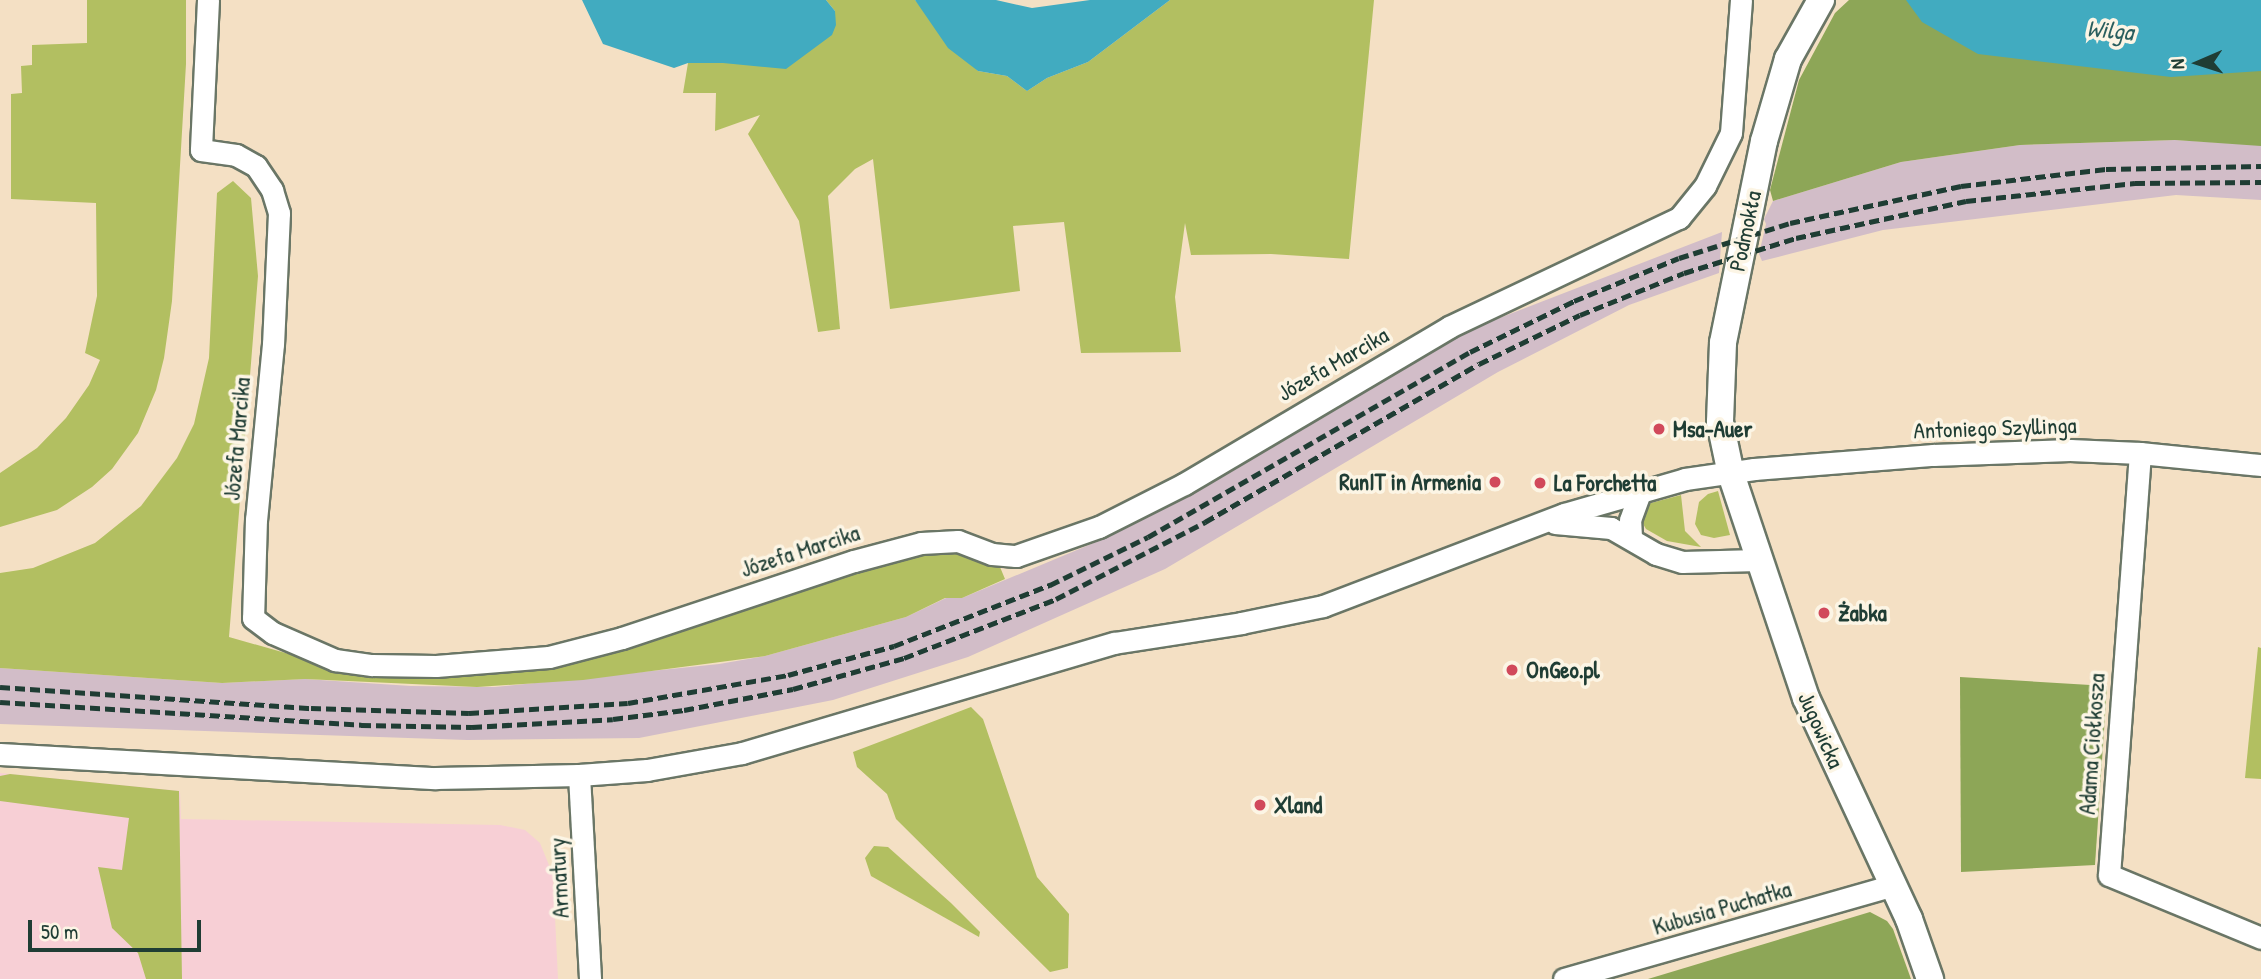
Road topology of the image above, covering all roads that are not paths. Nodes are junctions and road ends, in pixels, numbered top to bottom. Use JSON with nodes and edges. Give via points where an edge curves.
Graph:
{"nodes":[{"id":1,"x":208,"y":0,"type":"edge"},
{"id":2,"x":1741,"y":0,"type":"edge"},
{"id":3,"x":1821,"y":0,"type":"edge"},
{"id":4,"x":1731,"y":133,"type":"junction"},
{"id":5,"x":1764,"y":141,"type":"junction"},
{"id":6,"x":2140,"y":453,"type":"junction"},
{"id":7,"x":2261,"y":465,"type":"edge"},
{"id":8,"x":1731,"y":474,"type":"junction"},
{"id":9,"x":1641,"y":491,"type":"junction"},
{"id":10,"x":1536,"y":525,"type":"junction"},
{"id":11,"x":1631,"y":537,"type":"junction"},
{"id":12,"x":1758,"y":560,"type":"junction"},
{"id":13,"x":0,"y":754,"type":"edge"},
{"id":14,"x":579,"y":775,"type":"junction"},
{"id":15,"x":1893,"y":885,"type":"junction"},
{"id":16,"x":2261,"y":938,"type":"edge"},
{"id":17,"x":590,"y":979,"type":"edge"},
{"id":18,"x":1564,"y":979,"type":"edge"},
{"id":19,"x":1930,"y":979,"type":"edge"}],
"edges":[{"from":1,"to":4,"type":"street","name":"Józefa Marcika","via":[[201,150],[236,155],[256,166],[272,190],[279,212],[253,618],[296,645],[335,660],[372,665],[436,666],[549,657],[921,543],[958,541],[1002,556],[1038,550],[1099,527],[1184,484],[1449,327],[1669,225],[1698,197]]},
{"from":2,"to":4,"type":"street","name":"Józefa Marcika"},
{"from":3,"to":5,"type":"street","name":"Podmokła","via":[[1788,59]]},
{"from":4,"to":5,"type":"street"},
{"from":5,"to":8,"type":"street","name":"Podmokła","via":[[1723,343],[1720,422]]},
{"from":6,"to":7,"type":"street","name":"Antoniego Szyllinga"},
{"from":6,"to":8,"type":"street","name":"Antoniego Szyllinga","via":[[1933,454]]},
{"from":6,"to":16,"type":"street","name":"Adama Ciołkosza","via":[[2109,875]]},
{"from":8,"to":9,"type":"street","via":[[1685,479]]},
{"from":8,"to":12,"type":"street","name":"Jugowicka"},
{"from":9,"to":10,"type":"street"},
{"from":9,"to":11,"type":"street","via":[[1630,520]]},
{"from":10,"to":11,"type":"street","via":[[1587,524]]},
{"from":10,"to":14,"type":"street","via":[[1323,606],[1114,643],[742,753],[647,770]]},
{"from":11,"to":12,"type":"street","via":[[1656,554],[1682,562]]},
{"from":12,"to":15,"type":"street","name":"Jugowicka","via":[[1806,698]]},
{"from":13,"to":14,"type":"street","via":[[350,775]]},
{"from":14,"to":17,"type":"street","name":"Armatury"},
{"from":15,"to":18,"type":"street","name":"Kubusia Puchatka"},
{"from":15,"to":19,"type":"street","name":"Jugowicka"}]}
